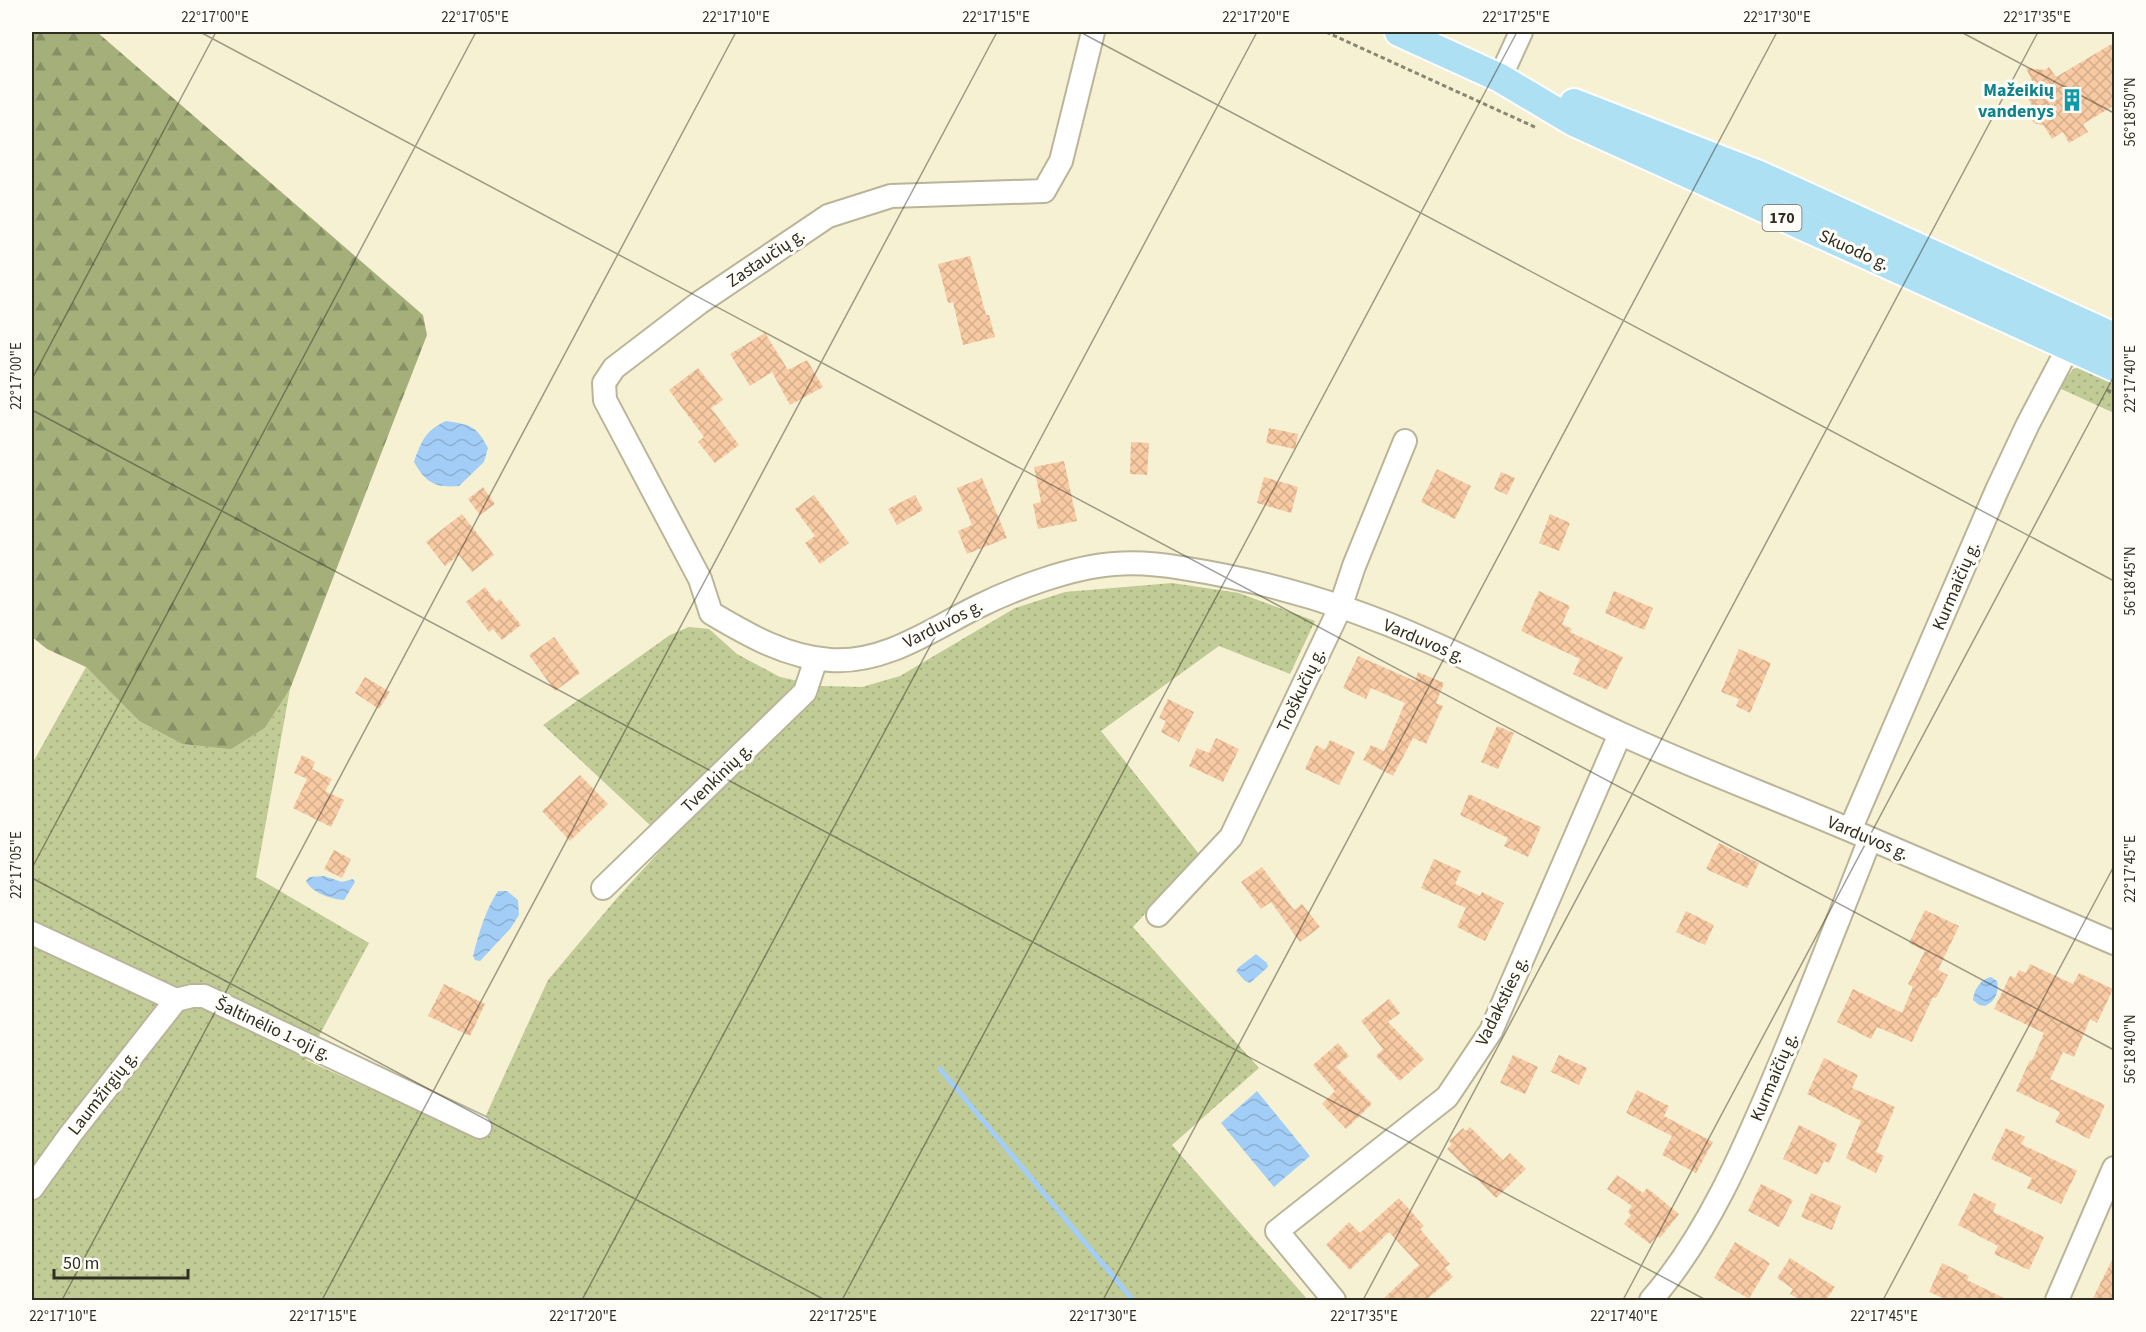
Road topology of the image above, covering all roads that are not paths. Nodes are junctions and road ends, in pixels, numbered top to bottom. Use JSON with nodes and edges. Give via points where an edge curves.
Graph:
{"nodes":[{"id":1,"x":1093,"y":32,"type":"edge"},
{"id":2,"x":1399,"y":32,"type":"edge"},
{"id":3,"x":1521,"y":32,"type":"edge"},
{"id":4,"x":1500,"y":78,"type":"junction"},
{"id":5,"x":2115,"y":337,"type":"edge"},
{"id":6,"x":2069,"y":346,"type":"junction"},
{"id":7,"x":2115,"y":367,"type":"edge"},
{"id":8,"x":1405,"y":441,"type":"dead end"},
{"id":9,"x":1340,"y":608,"type":"junction"},
{"id":10,"x":711,"y":613,"type":"joint"},
{"id":11,"x":816,"y":659,"type":"junction"},
{"id":12,"x":1620,"y":734,"type":"junction"},
{"id":13,"x":1860,"y":834,"type":"junction"},
{"id":14,"x":603,"y":888,"type":"dead end"},
{"id":15,"x":1158,"y":915,"type":"dead end"},
{"id":16,"x":32,"y":933,"type":"edge"},
{"id":17,"x":2115,"y":943,"type":"edge"},
{"id":18,"x":176,"y":1000,"type":"junction"},
{"id":19,"x":480,"y":1127,"type":"dead end"},
{"id":20,"x":2115,"y":1168,"type":"edge"},
{"id":21,"x":32,"y":1188,"type":"edge"},
{"id":22,"x":1334,"y":1300,"type":"edge"},
{"id":23,"x":1651,"y":1300,"type":"edge"},
{"id":24,"x":2057,"y":1300,"type":"edge"}],
"edges":[{"from":1,"to":10,"type":"street","name":"Zastaučių g.","via":[[1060,161],[1044,191],[891,196],[828,216],[699,303],[614,368],[604,384],[605,400],[700,579]]},
{"from":2,"to":4,"type":"main road","name":"Skuodo g.","number":"170"},
{"from":3,"to":4,"type":"street"},
{"from":4,"to":5,"type":"main road","name":"Skuodo g.","number":"170","via":[[1759,175]]},
{"from":4,"to":6,"type":"main road","name":"Skuodo g.","number":"170","via":[[1574,122]]},
{"from":6,"to":7,"type":"main road","name":"Skuodo g.","number":"170"},
{"from":6,"to":13,"type":"street","name":"Kurmaičių g.","via":[[1998,490]]},
{"from":8,"to":9,"type":"street","name":"Troškučių g."},
{"from":9,"to":11,"type":"street","name":"Varduvos g.","via":[[1182,568],[1110,564],[1005,593],[883,653],[851,660]]},
{"from":9,"to":12,"type":"street","name":"Varduvos g.","via":[[1426,640]]},
{"from":9,"to":15,"type":"street","name":"Troškučių g.","via":[[1231,837]]},
{"from":10,"to":11,"type":"street","name":"Varduvos g.","via":[[769,645]]},
{"from":11,"to":14,"type":"street","name":"Tvenkinių g.","via":[[805,692]]},
{"from":12,"to":13,"type":"street","name":"Varduvos g."},
{"from":12,"to":22,"type":"street","name":"Vadaksties g.","via":[[1491,1031],[1448,1097],[1277,1231]]},
{"from":13,"to":17,"type":"street","name":"Varduvos g."},
{"from":13,"to":23,"type":"street","name":"Kurmaičių g.","via":[[1814,982],[1751,1131],[1709,1216]]},
{"from":16,"to":18,"type":"street"},
{"from":18,"to":19,"type":"street","name":"Šaltinėlio 1-oji g.","via":[[204,996]]},
{"from":18,"to":21,"type":"street","name":"Laumžirgių g."},
{"from":20,"to":24,"type":"street"}]}
